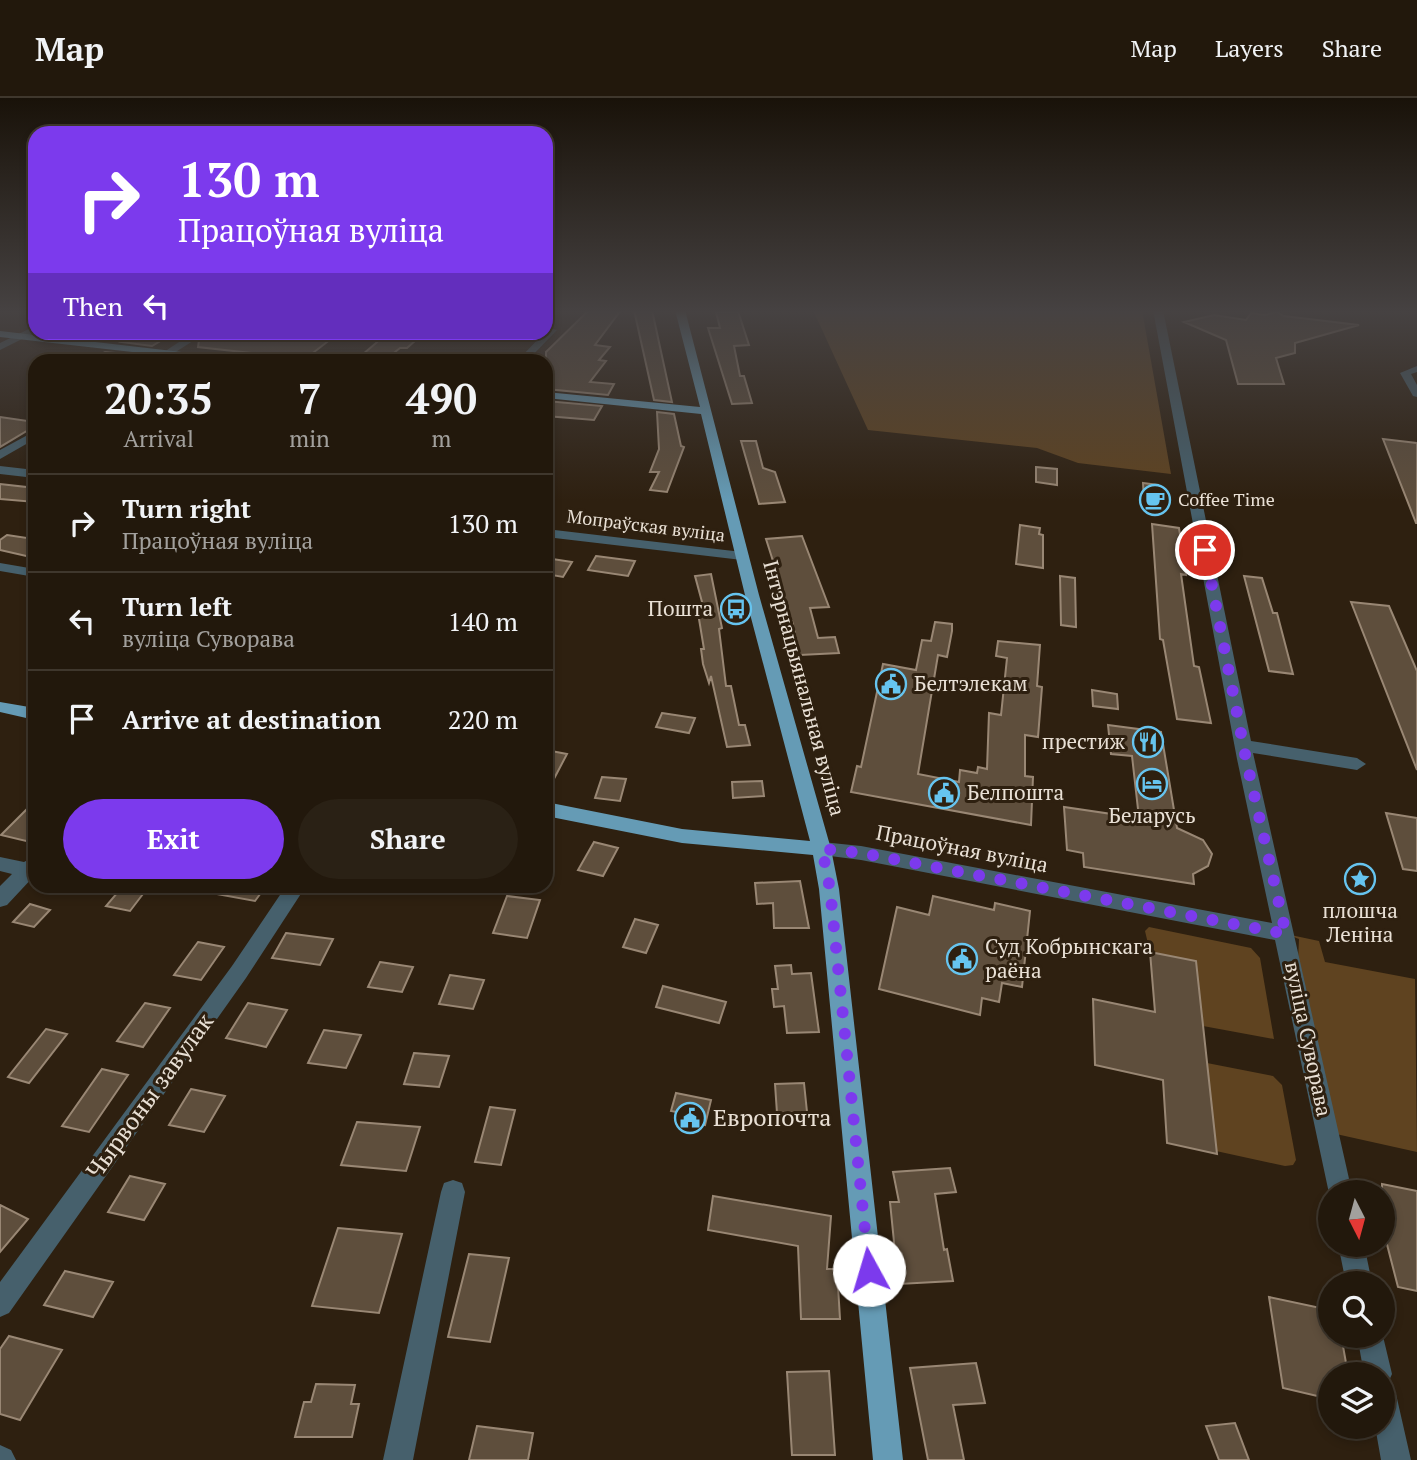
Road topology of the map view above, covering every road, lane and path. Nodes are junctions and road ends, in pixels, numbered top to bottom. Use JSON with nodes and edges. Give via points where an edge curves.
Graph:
{"nodes":[{"id":1,"x":697,"y":374,"type":"edge"},
{"id":2,"x":1171,"y":374,"type":"edge"},
{"id":3,"x":1405,"y":374,"type":"edge"},
{"id":4,"x":1417,"y":394,"type":"edge"},
{"id":5,"x":553,"y":396,"type":"edge"},
{"id":6,"x":707,"y":411,"type":"junction"},
{"id":7,"x":28,"y":438,"type":"edge"},
{"id":8,"x":0,"y":455,"type":"edge"},
{"id":9,"x":0,"y":470,"type":"edge"},
{"id":10,"x":28,"y":473,"type":"edge"},
{"id":11,"x":553,"y":534,"type":"edge"},
{"id":12,"x":742,"y":556,"type":"junction"},
{"id":13,"x":0,"y":567,"type":"edge"},
{"id":14,"x":28,"y":572,"type":"edge"},
{"id":15,"x":0,"y":708,"type":"edge"},
{"id":16,"x":28,"y":711,"type":"edge"},
{"id":17,"x":1244,"y":746,"type":"junction"},
{"id":18,"x":1357,"y":764,"type":"dead end"},
{"id":19,"x":553,"y":810,"type":"edge"},
{"id":20,"x":822,"y":849,"type":"junction"},
{"id":21,"x":0,"y":864,"type":"edge"},
{"id":22,"x":28,"y":867,"type":"edge"},
{"id":23,"x":28,"y":871,"type":"edge"},
{"id":24,"x":291,"y":893,"type":"edge"},
{"id":25,"x":0,"y":899,"type":"edge"},
{"id":26,"x":1286,"y":934,"type":"junction"},
{"id":27,"x":1337,"y":1180,"type":"edge"},
{"id":28,"x":453,"y":1192,"type":"dead end"},
{"id":29,"x":0,"y":1304,"type":"edge"},
{"id":30,"x":1392,"y":1439,"type":"edge"},
{"id":31,"x":398,"y":1460,"type":"edge"},
{"id":32,"x":888,"y":1460,"type":"edge"},
{"id":33,"x":1396,"y":1460,"type":"edge"}],
"edges":[{"from":1,"to":6,"type":"main road","name":"Інтэрнацыянальная вуліца"},
{"from":2,"to":17,"type":"street","name":"вуліца Суворава"},
{"from":3,"to":4,"type":"street"},
{"from":5,"to":6,"type":"main road"},
{"from":6,"to":12,"type":"main road","name":"Інтэрнацыянальная вуліца"},
{"from":7,"to":8,"type":"street"},
{"from":9,"to":10,"type":"street"},
{"from":11,"to":12,"type":"street","name":"Мопраўская вуліца"},
{"from":12,"to":20,"type":"main road","name":"Інтэрнацыянальная вуліца"},
{"from":13,"to":14,"type":"street"},
{"from":15,"to":16,"type":"main road"},
{"from":17,"to":18,"type":"street"},
{"from":17,"to":26,"type":"street","name":"вуліца Суворава"},
{"from":19,"to":20,"type":"main road","name":"Працоўная вуліца","via":[[682,836]]},
{"from":20,"to":26,"type":"street","name":"Працоўная вуліца"},
{"from":20,"to":32,"type":"main road","name":"Інтэрнацыянальная вуліца","via":[[830,889]]},
{"from":21,"to":22,"type":"street"},
{"from":23,"to":25,"type":"street"},
{"from":24,"to":29,"type":"street","name":"Чырвоны завулак"},
{"from":26,"to":27,"type":"street","name":"вуліца Суворава"},
{"from":28,"to":31,"type":"street"},
{"from":30,"to":33,"type":"street"}]}
